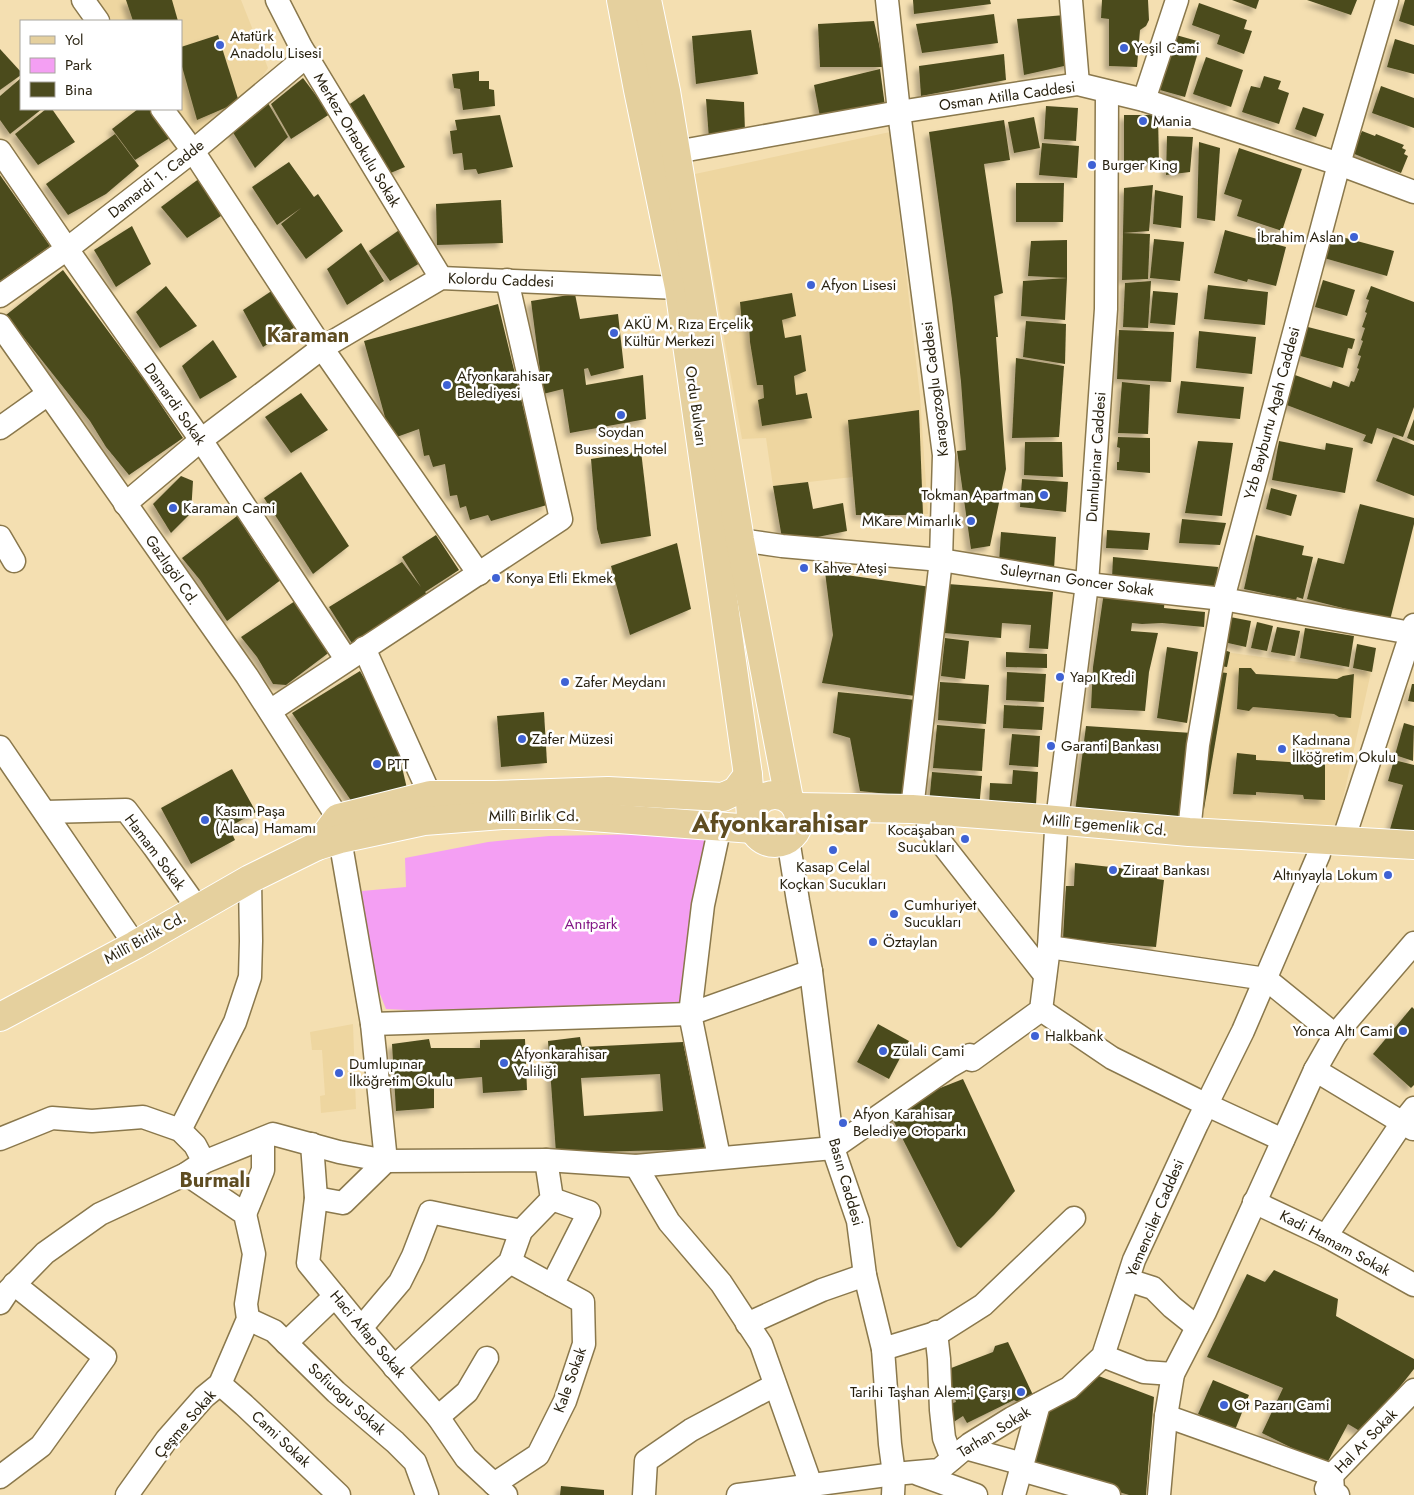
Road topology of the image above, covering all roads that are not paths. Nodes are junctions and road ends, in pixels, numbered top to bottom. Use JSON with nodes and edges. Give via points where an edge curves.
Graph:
{"nodes":[{"id":1,"x":83,"y":0,"type":"edge"},
{"id":2,"x":277,"y":0,"type":"edge"},
{"id":3,"x":621,"y":0,"type":"edge"},
{"id":4,"x":647,"y":0,"type":"edge"},
{"id":5,"x":887,"y":0,"type":"edge"},
{"id":6,"x":1071,"y":0,"type":"edge"},
{"id":7,"x":1177,"y":0,"type":"edge"},
{"id":8,"x":1387,"y":0,"type":"edge"},
{"id":9,"x":97,"y":20,"type":"edge"},
{"id":10,"x":306,"y":56,"type":"junction"},
{"id":11,"x":1078,"y":84,"type":"junction"},
{"id":12,"x":1107,"y":92,"type":"junction"},
{"id":13,"x":1144,"y":100,"type":"junction"},
{"id":14,"x":163,"y":110,"type":"edge"},
{"id":15,"x":899,"y":112,"type":"junction"},
{"id":16,"x":0,"y":150,"type":"edge"},
{"id":17,"x":193,"y":151,"type":"junction"},
{"id":18,"x":676,"y":152,"type":"junction"},
{"id":19,"x":1339,"y":164,"type":"junction"},
{"id":20,"x":1414,"y":192,"type":"edge"},
{"id":21,"x":67,"y":249,"type":"junction"},
{"id":22,"x":441,"y":278,"type":"junction"},
{"id":23,"x":507,"y":280,"type":"junction"},
{"id":24,"x":679,"y":288,"type":"junction"},
{"id":25,"x":0,"y":296,"type":"edge"},
{"id":26,"x":0,"y":325,"type":"edge"},
{"id":27,"x":322,"y":348,"type":"junction"},
{"id":28,"x":48,"y":394,"type":"junction"},
{"id":29,"x":0,"y":428,"type":"edge"},
{"id":30,"x":201,"y":440,"type":"junction"},
{"id":31,"x":125,"y":504,"type":"junction"},
{"id":32,"x":0,"y":537,"type":"edge"},
{"id":33,"x":740,"y":540,"type":"junction"},
{"id":34,"x":941,"y":560,"type":"junction"},
{"id":35,"x":14,"y":561,"type":"dead end"},
{"id":36,"x":479,"y":574,"type":"junction"},
{"id":37,"x":1087,"y":584,"type":"junction"},
{"id":38,"x":1223,"y":599,"type":"junction"},
{"id":39,"x":1412,"y":629,"type":"edge"},
{"id":40,"x":355,"y":654,"type":"junction"},
{"id":41,"x":270,"y":711,"type":"junction"},
{"id":42,"x":1,"y":751,"type":"edge"},
{"id":43,"x":748,"y":775,"type":"junction"},
{"id":44,"x":430,"y":795,"type":"junction"},
{"id":45,"x":45,"y":812,"type":"junction"},
{"id":46,"x":793,"y":817,"type":"junction"},
{"id":47,"x":920,"y":818,"type":"junction"},
{"id":48,"x":752,"y":822,"type":"junction"},
{"id":49,"x":720,"y":826,"type":"junction"},
{"id":50,"x":1056,"y":826,"type":"junction"},
{"id":51,"x":1189,"y":832,"type":"junction"},
{"id":52,"x":332,"y":834,"type":"junction"},
{"id":53,"x":1343,"y":841,"type":"junction"},
{"id":54,"x":1414,"y":846,"type":"edge"},
{"id":55,"x":1320,"y":854,"type":"junction"},
{"id":56,"x":1414,"y":862,"type":"edge"},
{"id":57,"x":250,"y":879,"type":"junction"},
{"id":58,"x":198,"y":908,"type":"junction"},
{"id":59,"x":1414,"y":943,"type":"edge"},
{"id":60,"x":134,"y":945,"type":"junction"},
{"id":61,"x":1049,"y":947,"type":"junction"},
{"id":62,"x":811,"y":971,"type":"junction"},
{"id":63,"x":1045,"y":975,"type":"junction"},
{"id":64,"x":1266,"y":979,"type":"junction"},
{"id":65,"x":1041,"y":1010,"type":"junction"},
{"id":66,"x":690,"y":1014,"type":"junction"},
{"id":67,"x":0,"y":1017,"type":"edge"},
{"id":68,"x":372,"y":1024,"type":"junction"},
{"id":69,"x":1335,"y":1035,"type":"junction"},
{"id":70,"x":1315,"y":1070,"type":"junction"},
{"id":71,"x":1207,"y":1104,"type":"junction"},
{"id":72,"x":1410,"y":1120,"type":"edge"},
{"id":73,"x":180,"y":1130,"type":"junction"},
{"id":74,"x":0,"y":1139,"type":"edge"},
{"id":75,"x":263,"y":1139,"type":"junction"},
{"id":76,"x":1283,"y":1140,"type":"junction"},
{"id":77,"x":312,"y":1144,"type":"junction"},
{"id":78,"x":833,"y":1148,"type":"junction"},
{"id":79,"x":719,"y":1157,"type":"junction"},
{"id":80,"x":546,"y":1160,"type":"junction"},
{"id":81,"x":386,"y":1161,"type":"junction"},
{"id":82,"x":636,"y":1166,"type":"junction"},
{"id":83,"x":195,"y":1168,"type":"junction"},
{"id":84,"x":316,"y":1198,"type":"junction"},
{"id":85,"x":552,"y":1199,"type":"junction"},
{"id":86,"x":1254,"y":1202,"type":"junction"},
{"id":87,"x":245,"y":1214,"type":"junction"},
{"id":88,"x":1074,"y":1218,"type":"dead end"},
{"id":89,"x":520,"y":1231,"type":"junction"},
{"id":90,"x":1326,"y":1236,"type":"junction"},
{"id":91,"x":510,"y":1262,"type":"junction"},
{"id":92,"x":866,"y":1276,"type":"junction"},
{"id":93,"x":1128,"y":1280,"type":"junction"},
{"id":94,"x":14,"y":1284,"type":"junction"},
{"id":95,"x":552,"y":1285,"type":"junction"},
{"id":96,"x":1414,"y":1285,"type":"edge"},
{"id":97,"x":335,"y":1296,"type":"junction"},
{"id":98,"x":0,"y":1303,"type":"edge"},
{"id":99,"x":248,"y":1319,"type":"junction"},
{"id":100,"x":747,"y":1324,"type":"junction"},
{"id":101,"x":1197,"y":1327,"type":"junction"},
{"id":102,"x":361,"y":1328,"type":"junction"},
{"id":103,"x":936,"y":1332,"type":"junction"},
{"id":104,"x":286,"y":1343,"type":"junction"},
{"id":105,"x":883,"y":1349,"type":"junction"},
{"id":106,"x":1103,"y":1356,"type":"junction"},
{"id":107,"x":486,"y":1358,"type":"dead end"},
{"id":108,"x":394,"y":1366,"type":"junction"},
{"id":109,"x":1173,"y":1374,"type":"junction"},
{"id":110,"x":220,"y":1384,"type":"junction"},
{"id":111,"x":775,"y":1385,"type":"junction"},
{"id":112,"x":1414,"y":1390,"type":"edge"},
{"id":113,"x":1039,"y":1404,"type":"junction"},
{"id":114,"x":1166,"y":1416,"type":"junction"},
{"id":115,"x":438,"y":1417,"type":"junction"},
{"id":116,"x":959,"y":1453,"type":"junction"},
{"id":117,"x":1022,"y":1467,"type":"junction"},
{"id":118,"x":0,"y":1477,"type":"edge"},
{"id":119,"x":900,"y":1481,"type":"edge"},
{"id":120,"x":0,"y":1483,"type":"edge"},
{"id":121,"x":810,"y":1485,"type":"junction"},
{"id":122,"x":1331,"y":1488,"type":"edge"},
{"id":123,"x":500,"y":1489,"type":"edge"},
{"id":124,"x":766,"y":1493,"type":"edge"},
{"id":125,"x":1163,"y":1493,"type":"edge"},
{"id":126,"x":10,"y":1495,"type":"edge"},
{"id":127,"x":127,"y":1495,"type":"edge"},
{"id":128,"x":339,"y":1495,"type":"edge"},
{"id":129,"x":427,"y":1495,"type":"edge"},
{"id":130,"x":644,"y":1495,"type":"edge"},
{"id":131,"x":738,"y":1495,"type":"edge"},
{"id":132,"x":976,"y":1495,"type":"edge"},
{"id":133,"x":1014,"y":1495,"type":"edge"},
{"id":134,"x":1108,"y":1495,"type":"edge"}],
"edges":[{"from":1,"to":9,"type":"street"},
{"from":2,"to":10,"type":"street","name":"Merkez Ortaokulu Sokak"},
{"from":3,"to":24,"type":"main road","name":"Ordu Bulvarı"},
{"from":4,"to":18,"type":"main road","name":"Ordu Bulvarı"},
{"from":5,"to":15,"type":"street","name":"Karagozoglu Caddesi"},
{"from":6,"to":11,"type":"street"},
{"from":7,"to":13,"type":"street"},
{"from":8,"to":19,"type":"street","name":"Yzb Bayburtu Agah Caddesi"},
{"from":10,"to":17,"type":"street","name":"Damardi 1. Cadde"},
{"from":10,"to":22,"type":"street","name":"Merkez Ortaokulu Sokak"},
{"from":11,"to":12,"type":"street","name":"Osman Atilla Caddesi"},
{"from":11,"to":15,"type":"street","name":"Osman Atilla Caddesi"},
{"from":12,"to":13,"type":"street","name":"Osman Atilla Caddesi"},
{"from":12,"to":37,"type":"street","name":"Dumlupinar Caddesi","via":[[1106,309]]},
{"from":13,"to":19,"type":"street","name":"Osman Atilla Caddesi"},
{"from":14,"to":17,"type":"street"},
{"from":15,"to":18,"type":"street","name":"Osman Atilla Caddesi"},
{"from":15,"to":34,"type":"street","name":"Karagozoglu Caddesi","via":[[944,454]]},
{"from":16,"to":21,"type":"street","name":"Damardi Sokak"},
{"from":17,"to":21,"type":"street","name":"Damardi 1. Cadde"},
{"from":17,"to":27,"type":"street"},
{"from":18,"to":33,"type":"main road","name":"Ordu Bulvarı"},
{"from":19,"to":20,"type":"street","name":"Osman Atilla Caddesi"},
{"from":19,"to":38,"type":"street","name":"Yzb Bayburtu Agah Caddesi"},
{"from":21,"to":25,"type":"street","name":"Damardi 1. Cadde"},
{"from":21,"to":30,"type":"street","name":"Damardi Sokak"},
{"from":22,"to":23,"type":"street","name":"Kolordu Caddesi"},
{"from":22,"to":27,"type":"street","name":"Kolordu Caddesi"},
{"from":23,"to":24,"type":"street","name":"Kolordu Caddesi"},
{"from":23,"to":36,"type":"street","via":[[561,518]]},
{"from":24,"to":43,"type":"main road","name":"Ordu Bulvarı"},
{"from":26,"to":28,"type":"street","name":"Gazlıgöl Cd."},
{"from":27,"to":30,"type":"street","name":"Kolordu Caddesi"},
{"from":27,"to":36,"type":"street"},
{"from":28,"to":29,"type":"street"},
{"from":28,"to":31,"type":"street","name":"Gazlıgöl Cd."},
{"from":30,"to":31,"type":"street","name":"Kolordu Caddesi"},
{"from":30,"to":40,"type":"street","name":"Damardi Sokak"},
{"from":31,"to":41,"type":"street","name":"Gazlıgöl Cd."},
{"from":32,"to":35,"type":"street"},
{"from":33,"to":34,"type":"street","name":"Suleyrnan Goncer Sokak"},
{"from":33,"to":46,"type":"main road","name":"Ordu Bulvarı"},
{"from":34,"to":37,"type":"street","name":"Suleyrnan Goncer Sokak"},
{"from":34,"to":47,"type":"street","name":"Karagozoglu Caddesi"},
{"from":36,"to":40,"type":"street"},
{"from":37,"to":38,"type":"street","name":"Suleyrnan Goncer Sokak"},
{"from":37,"to":50,"type":"street","name":"Dumlupinar Caddesi"},
{"from":38,"to":39,"type":"street","name":"Suleyrnan Goncer Sokak"},
{"from":38,"to":51,"type":"street","name":"Yzb Bayburtu Agah Caddesi","via":[[1198,745]]},
{"from":39,"to":53,"type":"street"},
{"from":40,"to":41,"type":"street"},
{"from":40,"to":44,"type":"street","name":"Damardi Sokak"},
{"from":41,"to":52,"type":"street","name":"Gazlıgöl Cd."},
{"from":42,"to":45,"type":"street"},
{"from":43,"to":44,"type":"main road","name":"Millî Birlik Cd.","via":[[736,792],[723,797],[608,791]]},
{"from":43,"to":48,"type":"main road","name":"Ordu Bulvarı"},
{"from":44,"to":52,"type":"main road","name":"Millî Birlik Cd."},
{"from":45,"to":58,"type":"street","name":"Hamam Sokak","via":[[126,810]]},
{"from":45,"to":60,"type":"street"},
{"from":46,"to":47,"type":"main road","name":"Millî Egemenlik Cd."},
{"from":46,"to":48,"type":"main road","via":[[781,843],[765,841],[758,836]]},
{"from":46,"to":48,"type":"main road","via":[[782,795],[774,794],[758,801],[753,808]]},
{"from":46,"to":62,"type":"street","name":"Basın Caddesi","via":[[798,901]]},
{"from":47,"to":50,"type":"main road","name":"Millî Egemenlik Cd."},
{"from":47,"to":63,"type":"street"},
{"from":48,"to":49,"type":"main road","name":"Millî Birlik Cd."},
{"from":49,"to":52,"type":"main road","name":"Millî Birlik Cd.","via":[[502,814]]},
{"from":49,"to":66,"type":"street","via":[[704,905]]},
{"from":50,"to":51,"type":"main road","name":"Millî Egemenlik Cd."},
{"from":50,"to":55,"type":"main road","name":"Millî Egemenlik Cd."},
{"from":50,"to":61,"type":"street","name":"Dumlupinar Caddesi"},
{"from":51,"to":53,"type":"main road","name":"Millî Egemenlik Cd."},
{"from":52,"to":57,"type":"main road","name":"Millî Birlik Cd."},
{"from":52,"to":68,"type":"street"},
{"from":53,"to":54,"type":"main road","name":"Millî Egemenlik Cd."},
{"from":55,"to":56,"type":"main road","name":"Millî Egemenlik Cd."},
{"from":55,"to":64,"type":"street","name":"Yemenciler Caddesi"},
{"from":57,"to":58,"type":"main road","name":"Millî Birlik Cd."},
{"from":57,"to":73,"type":"street","via":[[250,977],[235,1022]]},
{"from":58,"to":60,"type":"main road","name":"Millî Birlik Cd."},
{"from":59,"to":69,"type":"street"},
{"from":60,"to":67,"type":"main road","name":"Millî Birlik Cd."},
{"from":61,"to":63,"type":"street","name":"Dumlupinar Caddesi"},
{"from":61,"to":64,"type":"street"},
{"from":62,"to":66,"type":"street"},
{"from":62,"to":78,"type":"street","name":"Basın Caddesi"},
{"from":63,"to":65,"type":"street","name":"Dumlupinar Caddesi"},
{"from":64,"to":69,"type":"street"},
{"from":64,"to":71,"type":"street","name":"Yemenciler Caddesi"},
{"from":65,"to":71,"type":"street","via":[[1112,1058]]},
{"from":65,"to":78,"type":"street","via":[[971,1057],[948,1067]]},
{"from":66,"to":68,"type":"street"},
{"from":66,"to":79,"type":"street"},
{"from":68,"to":81,"type":"street"},
{"from":69,"to":70,"type":"street"},
{"from":70,"to":72,"type":"street"},
{"from":70,"to":76,"type":"street"},
{"from":71,"to":76,"type":"street"},
{"from":71,"to":93,"type":"street","name":"Yemenciler Caddesi","via":[[1134,1260]]},
{"from":72,"to":90,"type":"street"},
{"from":73,"to":74,"type":"street","via":[[143,1117],[92,1121],[52,1118]]},
{"from":73,"to":83,"type":"street","via":[[195,1145]]},
{"from":75,"to":77,"type":"street","via":[[273,1134]]},
{"from":75,"to":83,"type":"street"},
{"from":75,"to":87,"type":"street","via":[[264,1170]]},
{"from":76,"to":86,"type":"street"},
{"from":77,"to":81,"type":"street"},
{"from":77,"to":84,"type":"street","name":"Haci Aftap Sokak"},
{"from":78,"to":79,"type":"street"},
{"from":78,"to":92,"type":"street","name":"Basın Caddesi","via":[[858,1221]]},
{"from":79,"to":82,"type":"street"},
{"from":80,"to":81,"type":"street"},
{"from":80,"to":82,"type":"street"},
{"from":80,"to":85,"type":"street"},
{"from":81,"to":84,"type":"street","via":[[343,1203]]},
{"from":82,"to":100,"type":"street","via":[[669,1222],[721,1283]]},
{"from":83,"to":87,"type":"street"},
{"from":83,"to":94,"type":"street","via":[[100,1214],[45,1252]]},
{"from":84,"to":97,"type":"street","name":"Haci Aftap Sokak","via":[[308,1262]]},
{"from":85,"to":89,"type":"street"},
{"from":85,"to":95,"type":"street","via":[[589,1212]]},
{"from":86,"to":90,"type":"street","name":"Kadi Hamam Sokak"},
{"from":86,"to":101,"type":"street"},
{"from":87,"to":99,"type":"street","name":"Çeşme Sokak","via":[[254,1254],[246,1304]]},
{"from":88,"to":103,"type":"street","via":[[982,1305]]},
{"from":89,"to":91,"type":"street"},
{"from":89,"to":102,"type":"street","via":[[430,1212],[400,1282]]},
{"from":90,"to":96,"type":"street","name":"Kadi Hamam Sokak"},
{"from":91,"to":95,"type":"street","name":"Kale Sokak"},
{"from":91,"to":108,"type":"street"},
{"from":92,"to":100,"type":"street","via":[[822,1290]]},
{"from":92,"to":105,"type":"street","name":"Basın Caddesi"},
{"from":93,"to":101,"type":"street","via":[[1153,1288]]},
{"from":93,"to":106,"type":"street","name":"Yemenciler Caddesi"},
{"from":94,"to":98,"type":"street"},
{"from":94,"to":118,"type":"street","via":[[105,1357],[41,1446]]},
{"from":95,"to":123,"type":"street","name":"Kale Sokak","via":[[583,1302],[584,1344],[565,1401],[538,1455]]},
{"from":97,"to":102,"type":"street","name":"Haci Aftap Sokak"},
{"from":97,"to":104,"type":"street"},
{"from":99,"to":104,"type":"street","name":"Sofiuogu Sokak","via":[[274,1332]]},
{"from":99,"to":110,"type":"street","name":"Çeşme Sokak"},
{"from":100,"to":111,"type":"street","via":[[761,1344]]},
{"from":101,"to":109,"type":"street"},
{"from":102,"to":108,"type":"street","name":"Haci Aftap Sokak"},
{"from":103,"to":105,"type":"street"},
{"from":103,"to":116,"type":"street","via":[[944,1438]]},
{"from":104,"to":129,"type":"street","name":"Sofiuogu Sokak","via":[[415,1462]]},
{"from":105,"to":119,"type":"street","name":"Basın Caddesi","via":[[890,1444]]},
{"from":106,"to":109,"type":"street","via":[[1144,1372]]},
{"from":106,"to":113,"type":"street","name":"Yemenciler Caddesi","via":[[1069,1388]]},
{"from":107,"to":115,"type":"street","via":[[467,1392]]},
{"from":108,"to":115,"type":"street","name":"Haci Aftap Sokak"},
{"from":109,"to":114,"type":"street"},
{"from":110,"to":127,"type":"street","name":"Çeşme Sokak","via":[[204,1397],[168,1439]]},
{"from":110,"to":128,"type":"street","name":"Cami Sokak"},
{"from":111,"to":121,"type":"street"},
{"from":111,"to":130,"type":"street","via":[[691,1430],[646,1461]]},
{"from":112,"to":122,"type":"street","name":"Hal Ar Sokak"},
{"from":113,"to":116,"type":"street","name":"Tarhan Sokak"},
{"from":113,"to":117,"type":"street"},
{"from":114,"to":122,"type":"street"},
{"from":114,"to":125,"type":"street"},
{"from":115,"to":123,"type":"street","name":"Haci Aftap Sokak","via":[[466,1458]]},
{"from":116,"to":117,"type":"street"},
{"from":116,"to":119,"type":"street","name":"Tarhan Sokak","via":[[939,1470]]},
{"from":117,"to":133,"type":"street"},
{"from":117,"to":134,"type":"street"},
{"from":119,"to":121,"type":"street","name":"Tarhan Sokak"},
{"from":119,"to":132,"type":"street"},
{"from":120,"to":126,"type":"street"},
{"from":121,"to":124,"type":"street","name":"Tarhan Sokak"},
{"from":124,"to":131,"type":"street","name":"Tarhan Sokak"}]}
